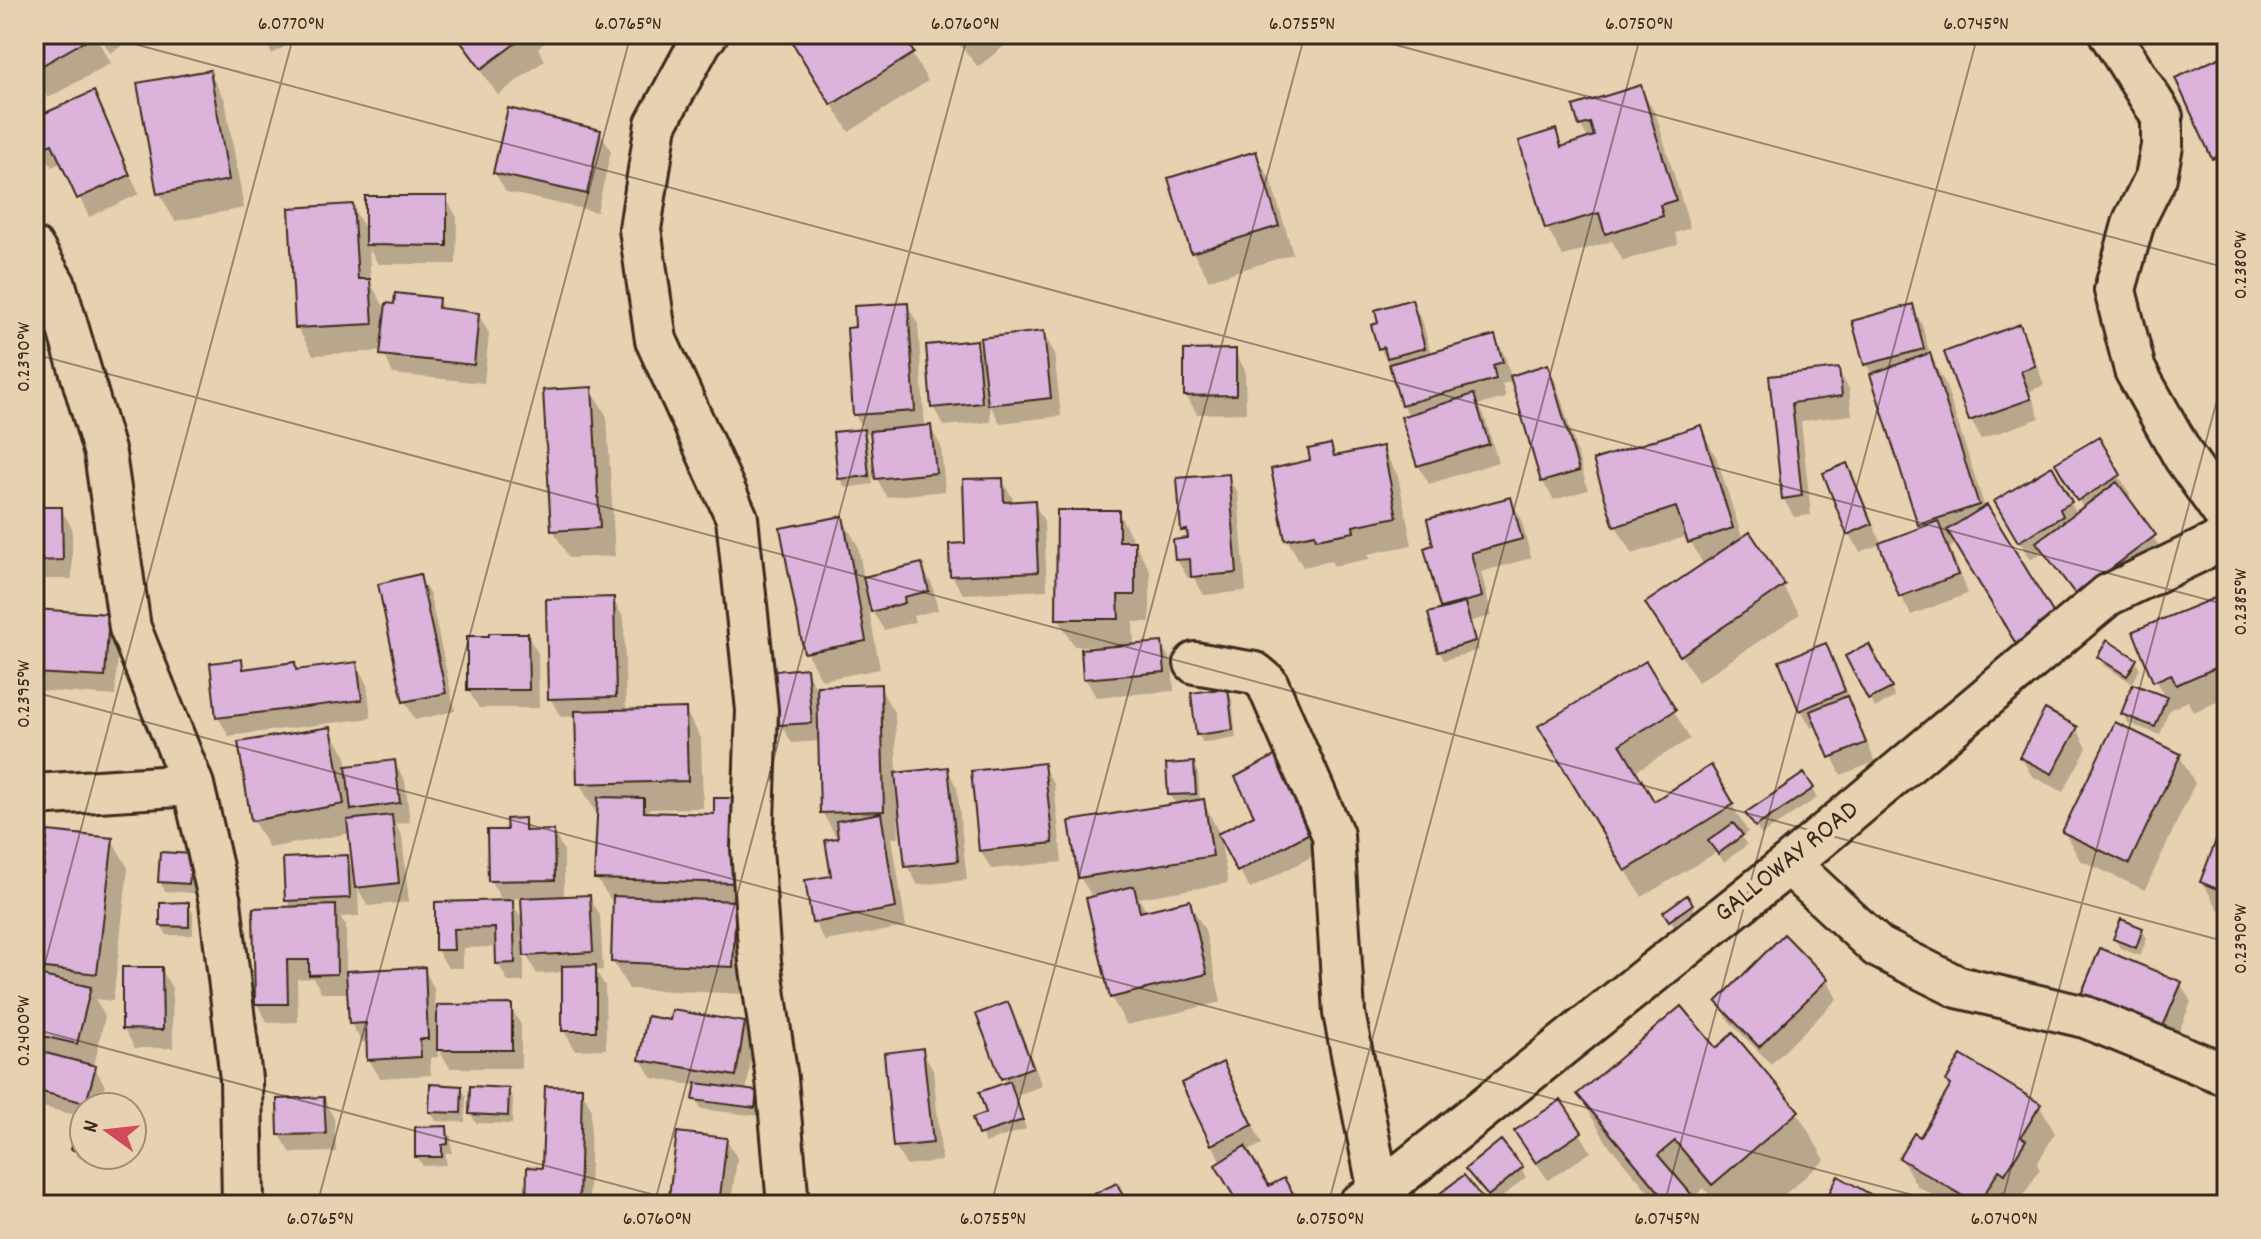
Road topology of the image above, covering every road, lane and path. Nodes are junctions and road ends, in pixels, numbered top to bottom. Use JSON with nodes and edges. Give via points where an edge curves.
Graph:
{"nodes":[{"id":1,"x":707,"y":34,"type":"edge"},
{"id":2,"x":2110,"y":34,"type":"edge"},
{"id":3,"x":34,"y":249,"type":"edge"},
{"id":4,"x":2227,"y":518,"type":"edge"},
{"id":5,"x":2227,"y":538,"type":"edge"},
{"id":6,"x":1195,"y":663,"type":"dead end"},
{"id":7,"x":193,"y":785,"type":"junction"},
{"id":8,"x":34,"y":795,"type":"edge"},
{"id":9,"x":1789,"y":864,"type":"junction"},
{"id":10,"x":2227,"y":1075,"type":"edge"},
{"id":11,"x":1377,"y":1201,"type":"edge"},
{"id":12,"x":243,"y":1205,"type":"edge"},
{"id":13,"x":788,"y":1205,"type":"edge"}],
"edges":[{"from":1,"to":13,"type":"street","via":[[656,124],[640,229],[656,340],[737,518],[757,710],[753,862],[760,962]]},
{"from":2,"to":4,"type":"street","via":[[2162,117],[2163,130],[2156,177],[2134,221],[2115,290],[2135,370],[2184,457]]},
{"from":3,"to":7,"type":"street","via":[[55,285],[105,454],[130,628]]},
{"from":5,"to":9,"type":"street","name":"GALLOWAY ROAD","via":[[2108,595]]},
{"from":6,"to":11,"type":"street","via":[[1255,673],[1267,683],[1333,835],[1344,1013]]},
{"from":7,"to":8,"type":"street"},
{"from":7,"to":12,"type":"street","via":[[222,917],[241,1079]]},
{"from":9,"to":10,"type":"street","via":[[1878,947],[1958,987],[2085,1017]]},
{"from":9,"to":11,"type":"street","name":"GALLOWAY ROAD"}]}
